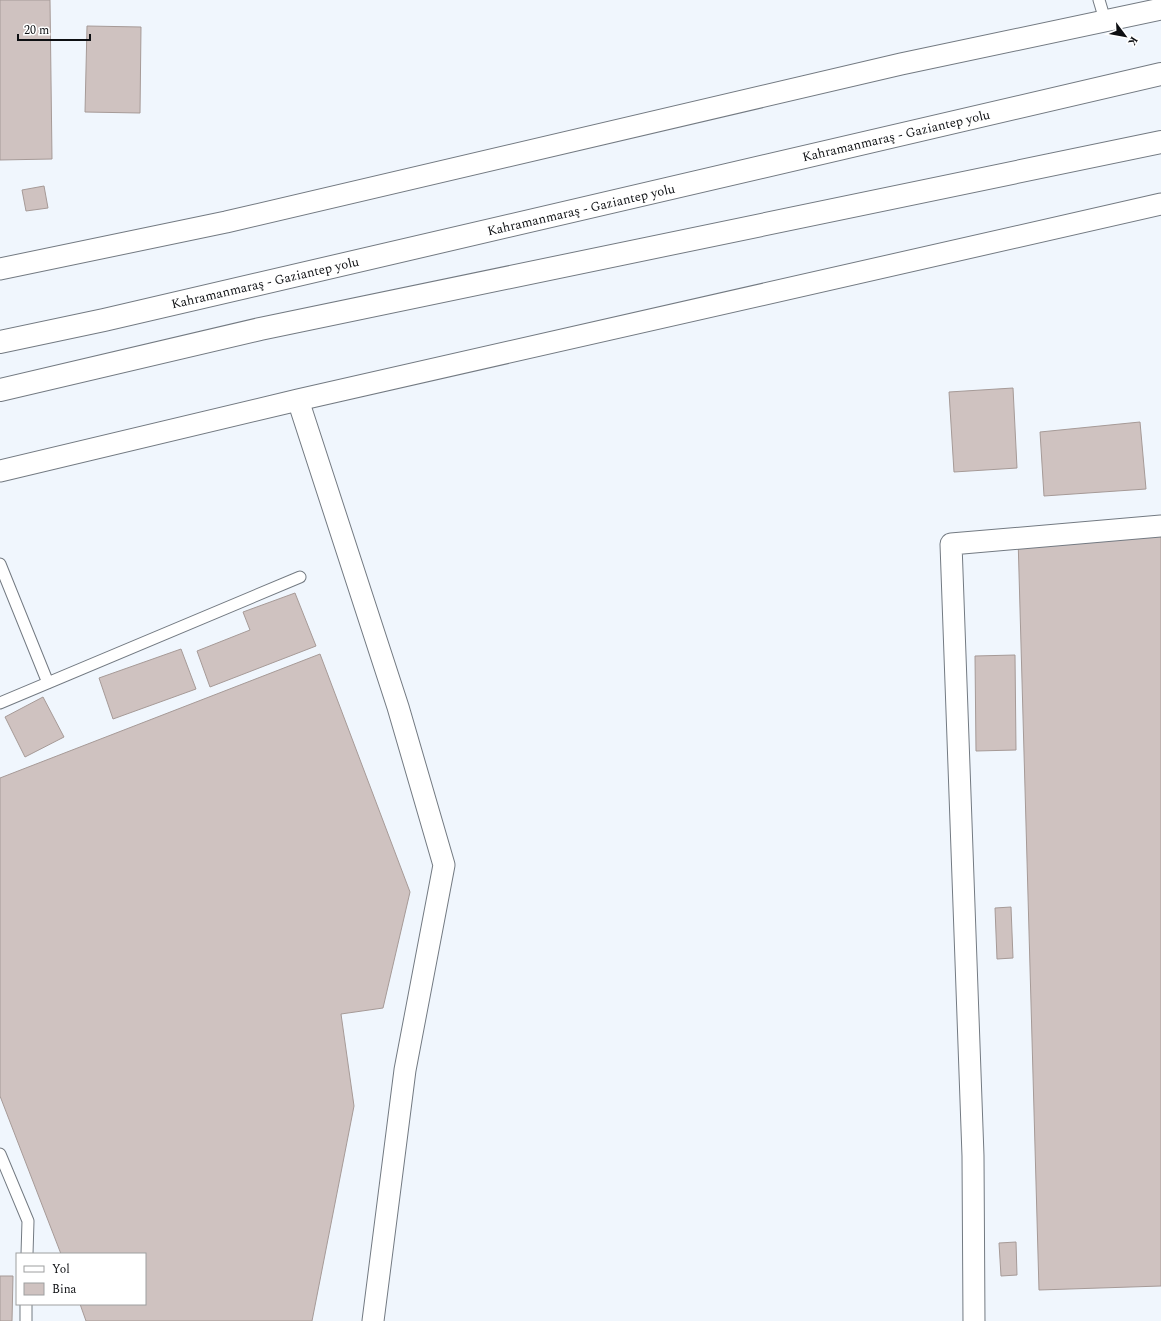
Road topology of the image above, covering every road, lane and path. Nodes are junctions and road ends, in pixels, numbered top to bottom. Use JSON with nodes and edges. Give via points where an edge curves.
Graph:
{"nodes":[{"id":1,"x":1099,"y":0,"type":"edge"},
{"id":2,"x":1161,"y":9,"type":"edge"},
{"id":3,"x":1105,"y":20,"type":"junction"},
{"id":4,"x":1161,"y":74,"type":"edge"},
{"id":5,"x":1161,"y":142,"type":"edge"},
{"id":6,"x":1161,"y":204,"type":"edge"},
{"id":7,"x":0,"y":269,"type":"edge"},
{"id":8,"x":0,"y":342,"type":"edge"},
{"id":9,"x":0,"y":390,"type":"edge"},
{"id":10,"x":298,"y":400,"type":"junction"},
{"id":11,"x":0,"y":471,"type":"edge"},
{"id":12,"x":1161,"y":526,"type":"edge"},
{"id":13,"x":0,"y":564,"type":"edge"},
{"id":14,"x":300,"y":577,"type":"dead end"},
{"id":15,"x":48,"y":683,"type":"junction"},
{"id":16,"x":0,"y":703,"type":"edge"},
{"id":17,"x":0,"y":1154,"type":"edge"},
{"id":18,"x":27,"y":1253,"type":"edge"},
{"id":19,"x":26,"y":1305,"type":"edge"},
{"id":20,"x":26,"y":1321,"type":"edge"},
{"id":21,"x":373,"y":1321,"type":"edge"},
{"id":22,"x":974,"y":1321,"type":"edge"}],
"edges":[{"from":1,"to":3,"type":"lane"},
{"from":2,"to":3,"type":"street"},
{"from":3,"to":7,"type":"street","via":[[878,69],[226,222]]},
{"from":4,"to":8,"type":"highway","name":"Kahramanmaraş - Gaziantep yolu"},
{"from":5,"to":9,"type":"highway","via":[[260,329]]},
{"from":6,"to":10,"type":"street"},
{"from":10,"to":11,"type":"street"},
{"from":10,"to":21,"type":"street","via":[[398,707],[444,865],[405,1070]]},
{"from":12,"to":22,"type":"street","via":[[950,544],[973,1156]]},
{"from":13,"to":15,"type":"lane"},
{"from":14,"to":15,"type":"lane"},
{"from":15,"to":16,"type":"lane"},
{"from":17,"to":18,"type":"lane","via":[[28,1221]]},
{"from":19,"to":20,"type":"lane"}]}
